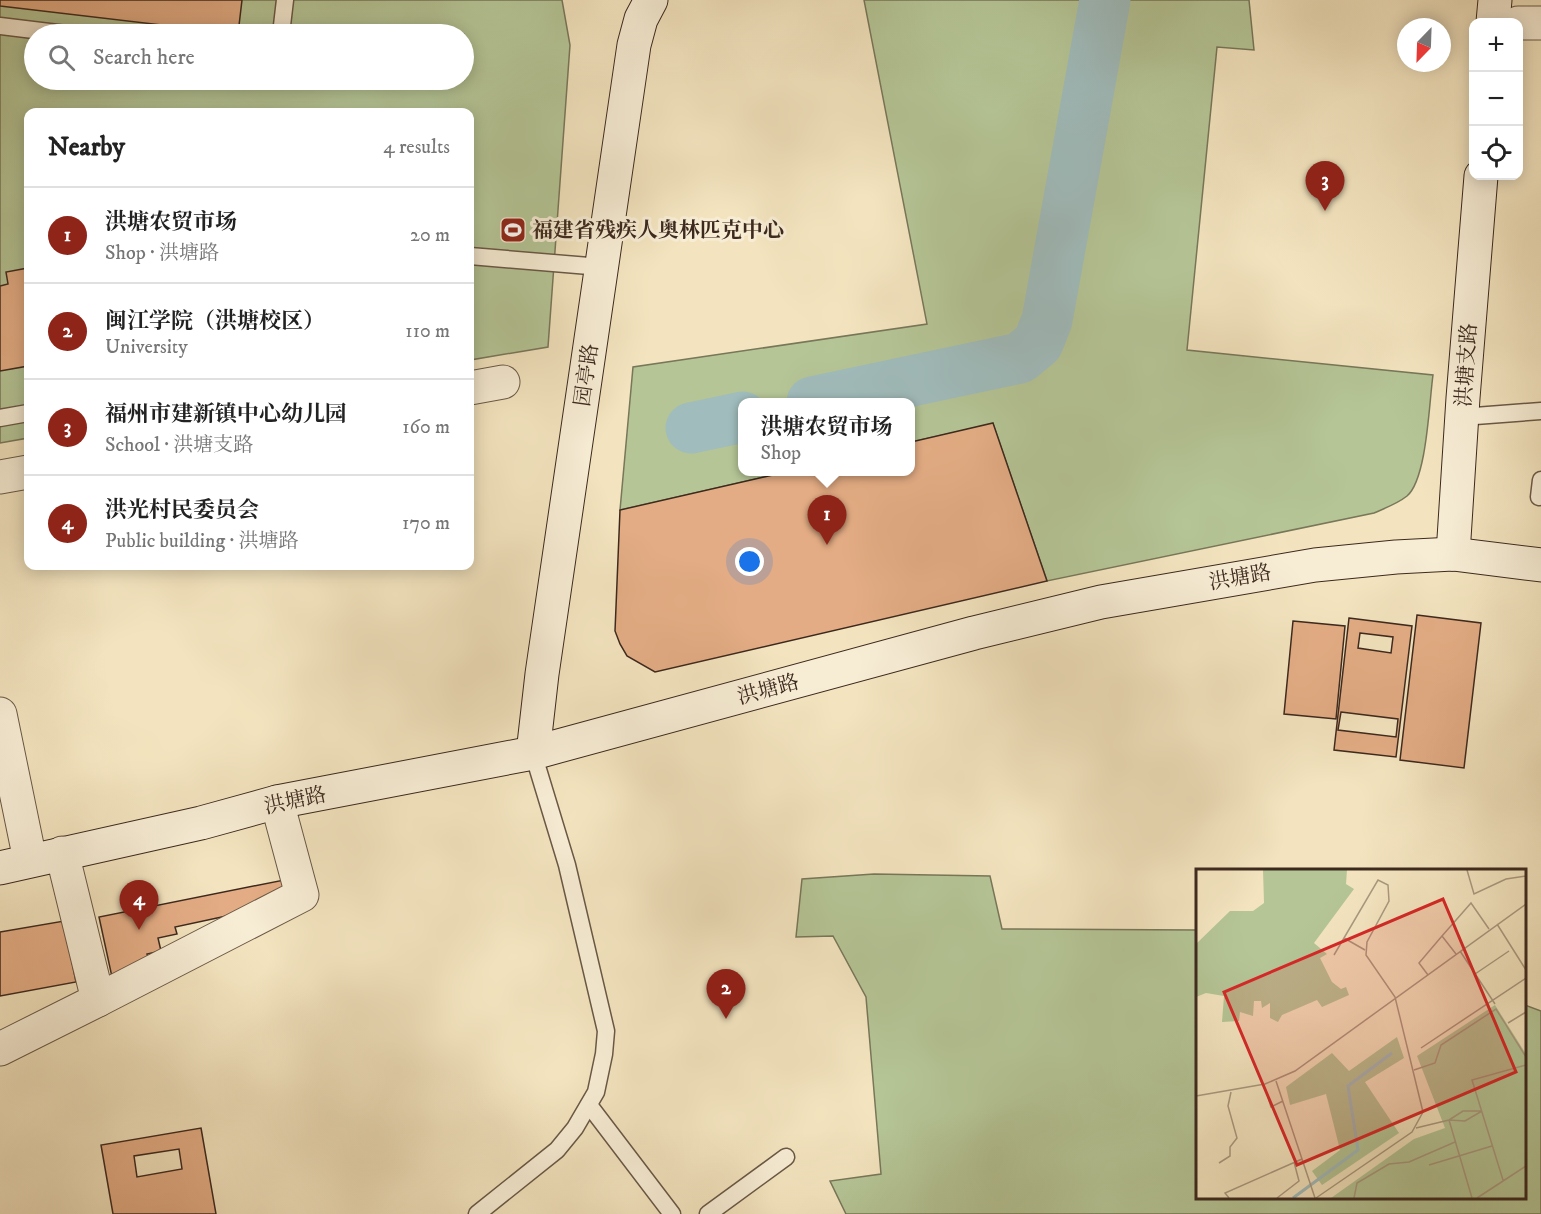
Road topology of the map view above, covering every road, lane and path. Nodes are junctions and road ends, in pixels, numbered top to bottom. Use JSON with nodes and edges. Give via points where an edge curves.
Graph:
{"nodes":[{"id":1,"x":285,"y":0,"type":"edge"},
{"id":2,"x":651,"y":0,"type":"edge"},
{"id":3,"x":1495,"y":0,"type":"edge"},
{"id":4,"x":1493,"y":18,"type":"edge"},
{"id":5,"x":1523,"y":23,"type":"edge"},
{"id":6,"x":1541,"y":23,"type":"edge"},
{"id":7,"x":283,"y":24,"type":"edge"},
{"id":8,"x":0,"y":26,"type":"edge"},
{"id":9,"x":24,"y":29,"type":"edge"},
{"id":10,"x":1481,"y":180,"type":"edge"},
{"id":11,"x":474,"y":256,"type":"edge"},
{"id":12,"x":601,"y":267,"type":"junction"},
{"id":13,"x":503,"y":382,"type":"dead end"},
{"id":14,"x":474,"y":387,"type":"edge"},
{"id":15,"x":1541,"y":411,"type":"edge"},
{"id":16,"x":24,"y":414,"type":"edge"},
{"id":17,"x":1462,"y":417,"type":"junction"},
{"id":18,"x":0,"y":418,"type":"edge"},
{"id":19,"x":24,"y":473,"type":"edge"},
{"id":20,"x":0,"y":477,"type":"edge"},
{"id":21,"x":1453,"y":554,"type":"junction"},
{"id":22,"x":1541,"y":565,"type":"edge"},
{"id":23,"x":0,"y":714,"type":"edge"},
{"id":24,"x":534,"y":753,"type":"junction"},
{"id":25,"x":278,"y":802,"type":"junction"},
{"id":26,"x":62,"y":853,"type":"junction"},
{"id":27,"x":15,"y":864,"type":"edge"},
{"id":28,"x":98,"y":1000,"type":"junction"},
{"id":29,"x":0,"y":1049,"type":"edge"},
{"id":30,"x":589,"y":1105,"type":"junction"},
{"id":31,"x":786,"y":1157,"type":"dead end"},
{"id":32,"x":477,"y":1214,"type":"edge"},
{"id":33,"x":672,"y":1214,"type":"edge"},
{"id":34,"x":708,"y":1214,"type":"edge"}],
"edges":[{"from":1,"to":7,"type":"lane"},
{"from":2,"to":12,"type":"street","name":"园亭路","via":[[634,45]]},
{"from":3,"to":4,"type":"street"},
{"from":5,"to":6,"type":"street"},
{"from":8,"to":9,"type":"lane"},
{"from":10,"to":17,"type":"street","name":"洪塘支路"},
{"from":11,"to":12,"type":"lane"},
{"from":12,"to":24,"type":"street","name":"园亭路"},
{"from":13,"to":14,"type":"street"},
{"from":15,"to":17,"type":"lane"},
{"from":16,"to":18,"type":"lane"},
{"from":17,"to":21,"type":"street","name":"洪塘支路"},
{"from":19,"to":20,"type":"street"},
{"from":21,"to":22,"type":"street","name":"洪塘路"},
{"from":21,"to":24,"type":"street","name":"洪塘路","via":[[1315,565],[1101,602]]},
{"from":23,"to":27,"type":"street"},
{"from":24,"to":25,"type":"street","name":"洪塘路"},
{"from":24,"to":30,"type":"lane","via":[[567,865],[606,1031],[601,1075]]},
{"from":25,"to":26,"type":"street","name":"洪塘路"},
{"from":25,"to":28,"type":"street","via":[[302,895]]},
{"from":26,"to":27,"type":"street","name":"洪塘路"},
{"from":26,"to":28,"type":"street"},
{"from":28,"to":29,"type":"street"},
{"from":30,"to":32,"type":"lane","via":[[557,1150]]},
{"from":30,"to":33,"type":"lane"},
{"from":31,"to":34,"type":"lane"}]}
